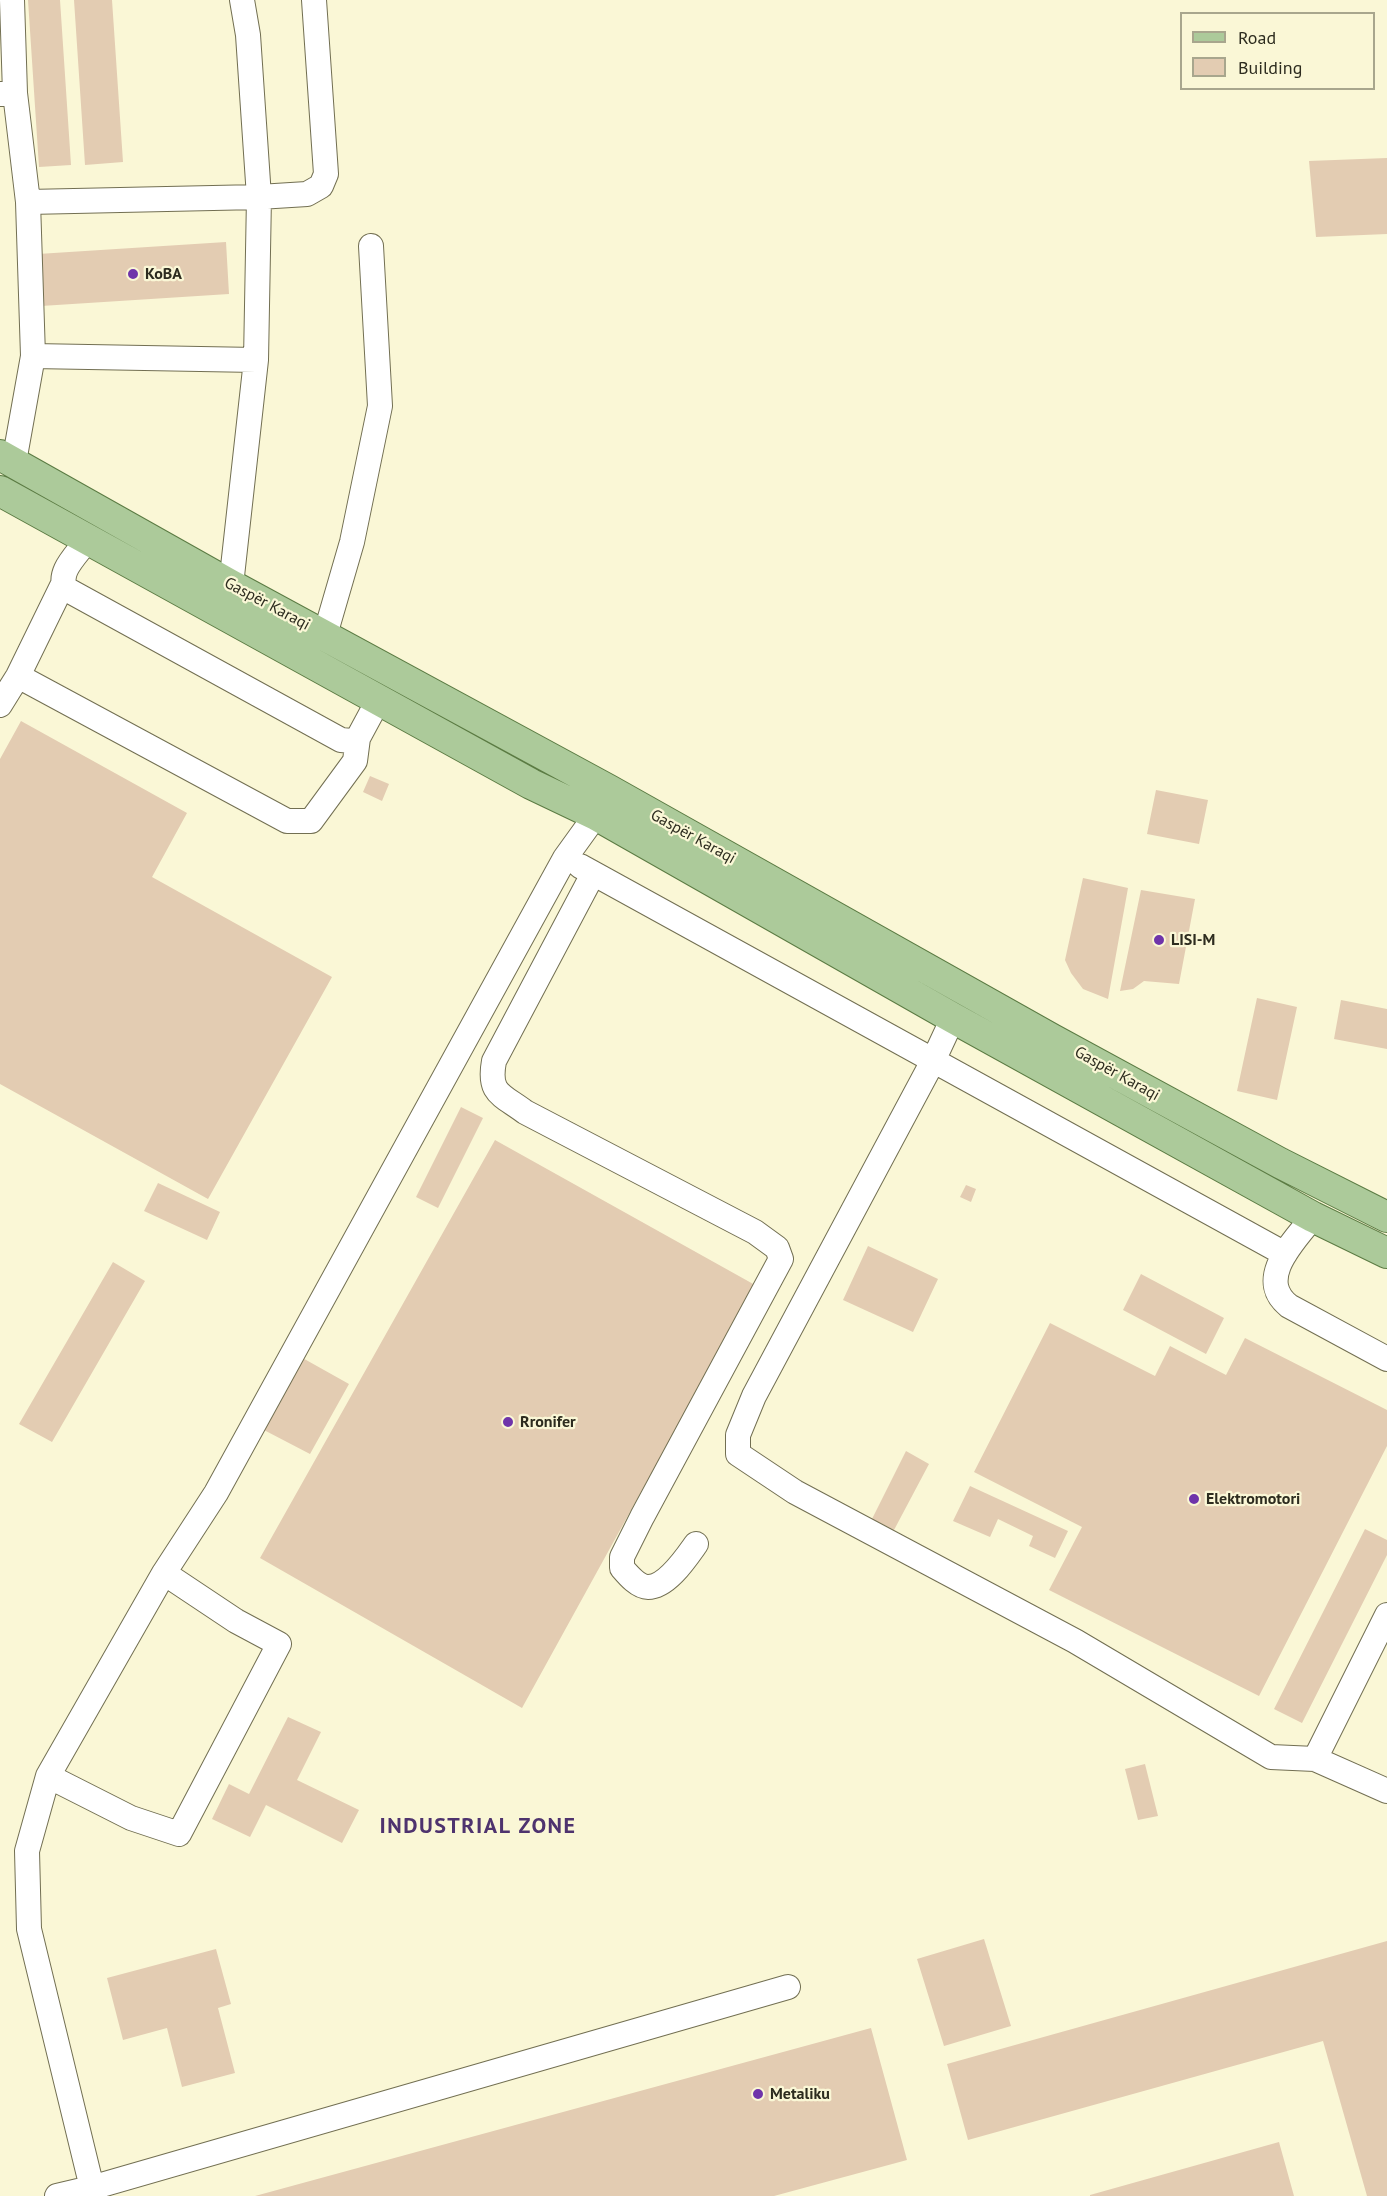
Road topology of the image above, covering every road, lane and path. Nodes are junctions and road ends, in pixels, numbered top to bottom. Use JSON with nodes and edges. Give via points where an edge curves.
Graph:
{"nodes":[{"id":1,"x":12,"y":0,"type":"edge"},
{"id":2,"x":242,"y":0,"type":"edge"},
{"id":3,"x":314,"y":0,"type":"edge"},
{"id":4,"x":7,"y":94,"type":"edge"},
{"id":5,"x":259,"y":197,"type":"junction"},
{"id":6,"x":28,"y":202,"type":"junction"},
{"id":7,"x":371,"y":246,"type":"dead end"},
{"id":8,"x":33,"y":356,"type":"junction"},
{"id":9,"x":256,"y":360,"type":"junction"},
{"id":10,"x":7,"y":458,"type":"edge"},
{"id":11,"x":0,"y":491,"type":"edge"},
{"id":12,"x":87,"y":540,"type":"junction"},
{"id":13,"x":63,"y":584,"type":"junction"},
{"id":14,"x":231,"y":585,"type":"junction"},
{"id":15,"x":325,"y":635,"type":"junction"},
{"id":16,"x":18,"y":676,"type":"junction"},
{"id":17,"x":379,"y":699,"type":"junction"},
{"id":18,"x":0,"y":705,"type":"edge"},
{"id":19,"x":358,"y":738,"type":"junction"},
{"id":20,"x":596,"y":815,"type":"junction"},
{"id":21,"x":565,"y":858,"type":"junction"},
{"id":22,"x":594,"y":874,"type":"junction"},
{"id":23,"x":953,"y":1018,"type":"junction"},
{"id":24,"x":933,"y":1061,"type":"junction"},
{"id":25,"x":1313,"y":1217,"type":"junction"},
{"id":26,"x":1387,"y":1217,"type":"edge"},
{"id":27,"x":1387,"y":1253,"type":"edge"},
{"id":28,"x":1285,"y":1254,"type":"junction"},
{"id":29,"x":1387,"y":1359,"type":"edge"},
{"id":30,"x":696,"y":1544,"type":"dead end"},
{"id":31,"x":164,"y":1573,"type":"junction"},
{"id":32,"x":1387,"y":1615,"type":"edge"},
{"id":33,"x":1315,"y":1759,"type":"junction"},
{"id":34,"x":48,"y":1776,"type":"junction"},
{"id":35,"x":1387,"y":1791,"type":"edge"},
{"id":36,"x":788,"y":1987,"type":"dead end"},
{"id":37,"x":93,"y":2192,"type":"edge"},
{"id":38,"x":57,"y":2196,"type":"edge"}],
"edges":[{"from":1,"to":4,"type":"lane"},
{"from":2,"to":5,"type":"lane"},
{"from":3,"to":5,"type":"lane","via":[[326,174],[321,186],[307,194]]},
{"from":4,"to":6,"type":"lane"},
{"from":5,"to":6,"type":"lane"},
{"from":5,"to":9,"type":"lane"},
{"from":6,"to":8,"type":"lane"},
{"from":7,"to":15,"type":"lane","via":[[380,406],[352,542]]},
{"from":8,"to":9,"type":"lane"},
{"from":8,"to":10,"type":"lane"},
{"from":9,"to":14,"type":"lane"},
{"from":10,"to":14,"type":"main road","name":"Gaspër Karaqi"},
{"from":11,"to":12,"type":"main road","name":"Gaspër Karaqi"},
{"from":12,"to":13,"type":"lane","via":[[63,573]]},
{"from":12,"to":17,"type":"main road","name":"Gaspër Karaqi"},
{"from":13,"to":16,"type":"lane"},
{"from":13,"to":19,"type":"lane","via":[[70,592],[341,740]]},
{"from":14,"to":15,"type":"main road","name":"Gaspër Karaqi"},
{"from":15,"to":26,"type":"main road","name":"Gaspër Karaqi","via":[[1052,1039]]},
{"from":16,"to":18,"type":"lane"},
{"from":16,"to":19,"type":"lane","via":[[287,821],[311,821],[355,761]]},
{"from":17,"to":19,"type":"lane"},
{"from":17,"to":20,"type":"main road","name":"Gaspër Karaqi","via":[[531,784]]},
{"from":20,"to":21,"type":"lane"},
{"from":20,"to":23,"type":"main road","name":"Gaspër Karaqi"},
{"from":21,"to":22,"type":"lane"},
{"from":21,"to":31,"type":"lane","via":[[216,1493]]},
{"from":22,"to":24,"type":"lane"},
{"from":22,"to":30,"type":"lane","via":[[494,1061],[491,1078],[495,1090],[525,1112],[755,1232],[777,1248],[781,1259],[642,1517],[622,1557],[622,1568],[640,1585],[662,1583]]},
{"from":23,"to":24,"type":"lane"},
{"from":23,"to":25,"type":"main road","name":"Gaspër Karaqi"},
{"from":24,"to":28,"type":"lane"},
{"from":24,"to":33,"type":"lane","via":[[754,1396],[738,1435],[738,1454],[795,1492],[1074,1641],[1271,1757]]},
{"from":25,"to":27,"type":"main road","name":"Gaspër Karaqi"},
{"from":25,"to":28,"type":"lane"},
{"from":28,"to":29,"type":"lane","via":[[1275,1283],[1282,1300]]},
{"from":31,"to":34,"type":"lane"},
{"from":31,"to":34,"type":"lane","via":[[236,1621],[279,1644],[179,1834],[131,1818]]},
{"from":32,"to":33,"type":"lane"},
{"from":33,"to":35,"type":"lane"},
{"from":34,"to":37,"type":"lane","via":[[27,1851],[29,1929]]},
{"from":36,"to":37,"type":"lane"},
{"from":37,"to":38,"type":"lane"}]}
